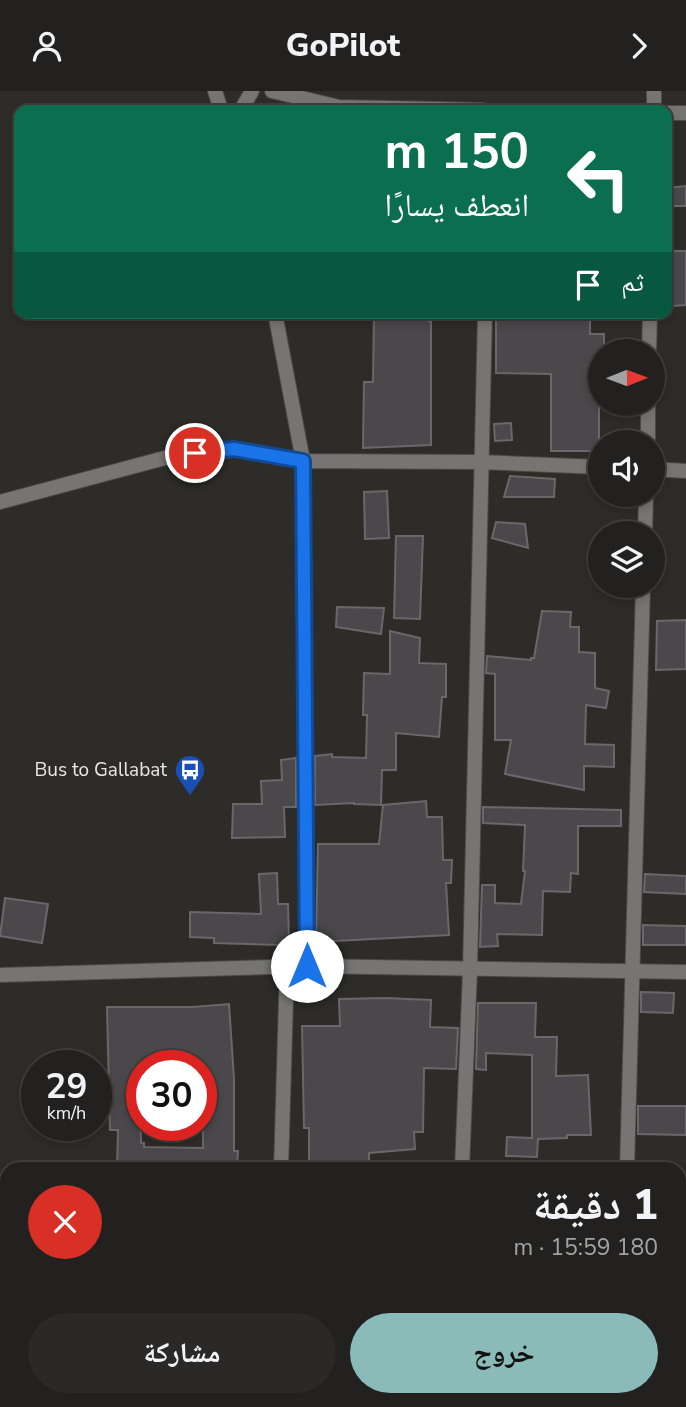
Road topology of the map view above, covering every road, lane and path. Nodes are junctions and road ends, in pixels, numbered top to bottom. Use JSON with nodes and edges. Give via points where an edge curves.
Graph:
{"nodes":[{"id":1,"x":272,"y":91,"type":"edge"},
{"id":2,"x":331,"y":105,"type":"edge"},
{"id":3,"x":276,"y":319,"type":"edge"},
{"id":4,"x":485,"y":319,"type":"edge"},
{"id":5,"x":650,"y":319,"type":"edge"},
{"id":6,"x":649,"y":339,"type":"edge"},
{"id":7,"x":303,"y":461,"type":"junction"},
{"id":8,"x":481,"y":462,"type":"junction"},
{"id":9,"x":588,"y":466,"type":"edge"},
{"id":10,"x":665,"y":470,"type":"edge"},
{"id":11,"x":686,"y":471,"type":"edge"},
{"id":12,"x":0,"y":502,"type":"edge"},
{"id":13,"x":643,"y":598,"type":"edge"},
{"id":14,"x":287,"y":966,"type":"junction"},
{"id":15,"x":307,"y":966,"type":"junction"},
{"id":16,"x":470,"y":970,"type":"junction"},
{"id":17,"x":632,"y":971,"type":"junction"},
{"id":18,"x":686,"y":972,"type":"edge"},
{"id":19,"x":0,"y":975,"type":"edge"},
{"id":20,"x":281,"y":1162,"type":"edge"},
{"id":21,"x":462,"y":1162,"type":"edge"},
{"id":22,"x":627,"y":1162,"type":"edge"}],
"edges":[{"from":1,"to":2,"type":"street"},
{"from":3,"to":7,"type":"street"},
{"from":4,"to":8,"type":"street"},
{"from":5,"to":6,"type":"street"},
{"from":7,"to":8,"type":"street"},
{"from":7,"to":12,"type":"street","via":[[234,449],[176,455]]},
{"from":7,"to":15,"type":"street"},
{"from":8,"to":9,"type":"street"},
{"from":8,"to":16,"type":"street"},
{"from":10,"to":11,"type":"street"},
{"from":13,"to":17,"type":"street"},
{"from":14,"to":15,"type":"street"},
{"from":14,"to":19,"type":"street"},
{"from":14,"to":20,"type":"street"},
{"from":15,"to":16,"type":"street"},
{"from":16,"to":17,"type":"street"},
{"from":16,"to":21,"type":"street"},
{"from":17,"to":18,"type":"street"},
{"from":17,"to":22,"type":"street"}]}
